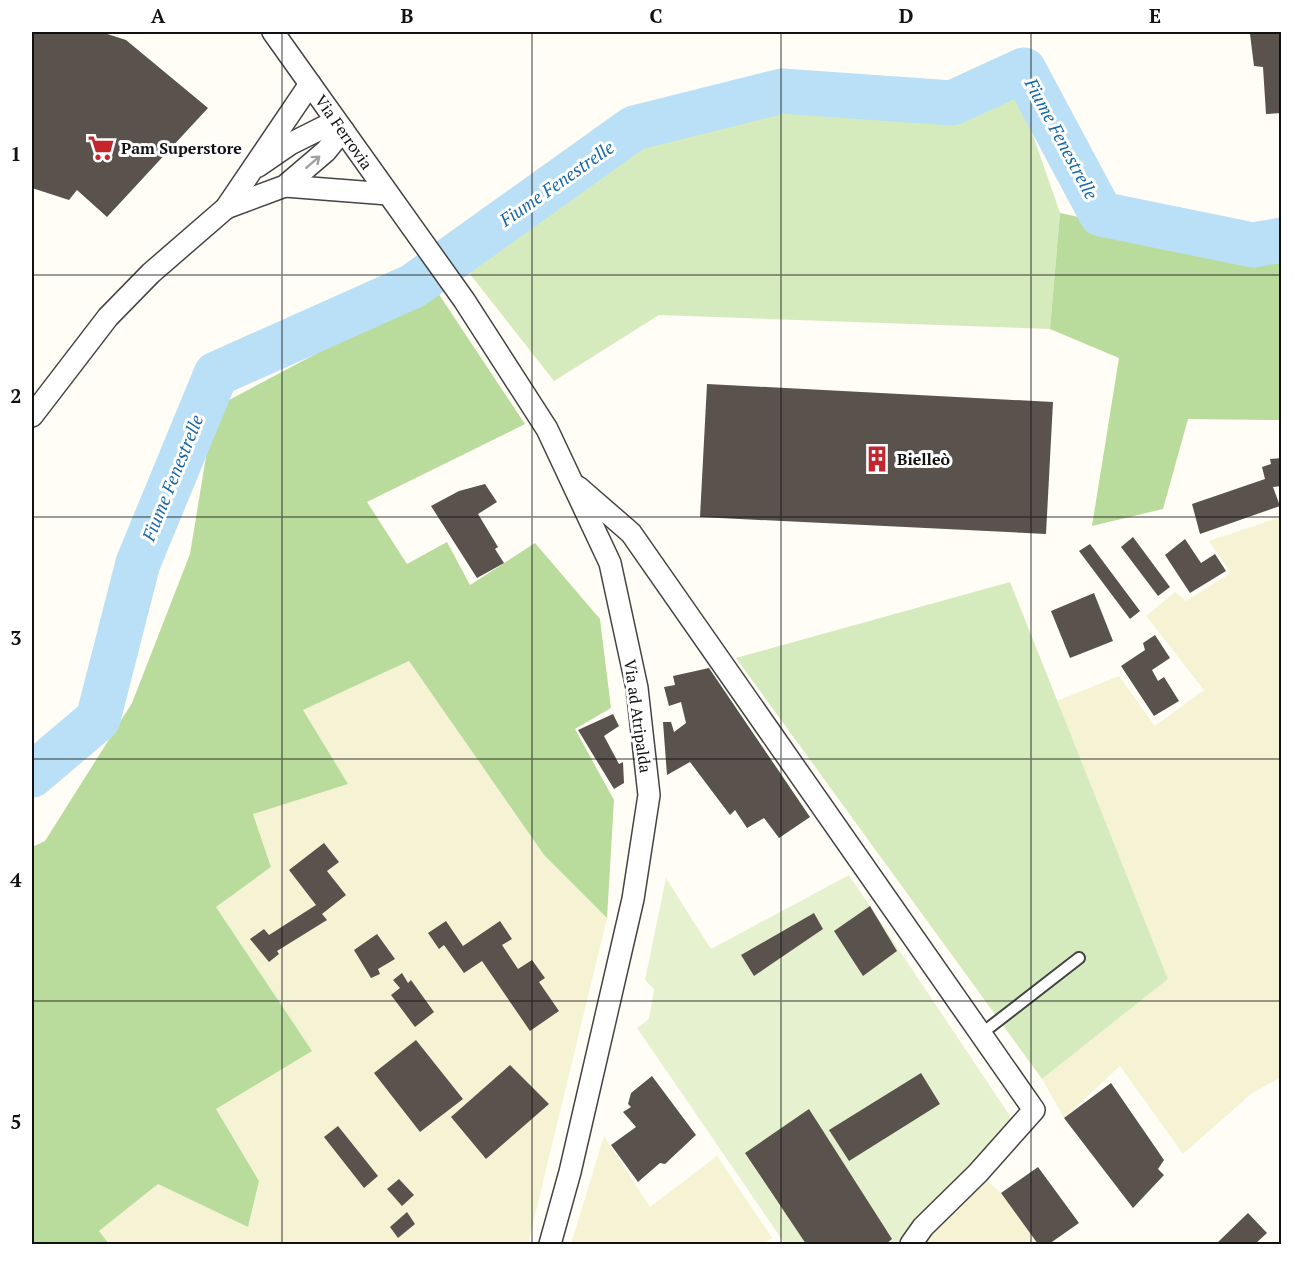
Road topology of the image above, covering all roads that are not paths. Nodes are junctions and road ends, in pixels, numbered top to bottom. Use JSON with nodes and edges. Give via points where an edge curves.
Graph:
{"nodes":[{"id":1,"x":273,"y":32,"type":"edge"},
{"id":2,"x":310,"y":84,"type":"junction"},
{"id":3,"x":340,"y":126,"type":"junction"},
{"id":4,"x":247,"y":173,"type":"junction"},
{"id":5,"x":285,"y":186,"type":"junction"},
{"id":6,"x":388,"y":194,"type":"junction"},
{"id":7,"x":226,"y":208,"type":"junction"},
{"id":8,"x":416,"y":232,"type":"joint"},
{"id":9,"x":32,"y":416,"type":"edge"},
{"id":10,"x":571,"y":480,"type":"junction"},
{"id":11,"x":1079,"y":958,"type":"dead end"},
{"id":12,"x":981,"y":1034,"type":"junction"},
{"id":13,"x":550,"y":1245,"type":"edge"},
{"id":14,"x":911,"y":1245,"type":"edge"}],
"edges":[{"from":1,"to":2,"type":"street","name":"Via Ferrovia"},
{"from":2,"to":3,"type":"street","name":"Via Ferrovia"},
{"from":2,"to":4,"type":"street"},
{"from":3,"to":4,"type":"street","via":[[290,144]]},
{"from":5,"to":3,"type":"street","one_way":true,"via":[[326,151]]},
{"from":3,"to":6,"type":"street","name":"Via Ferrovia"},
{"from":4,"to":7,"type":"street"},
{"from":5,"to":6,"type":"street"},
{"from":5,"to":7,"type":"street"},
{"from":6,"to":8,"type":"street","name":"Via Ferrovia"},
{"from":7,"to":9,"type":"street","via":[[150,273],[108,317]]},
{"from":8,"to":10,"type":"street","name":"Via ad Atripalda","via":[[547,429]]},
{"from":10,"to":12,"type":"street","via":[[631,533]]},
{"from":10,"to":13,"type":"street","name":"Via ad Atripalda","via":[[610,563],[637,688],[648,795],[633,899]]},
{"from":11,"to":12,"type":"lane"},
{"from":12,"to":14,"type":"street","via":[[1034,1110],[923,1227]]}]}
